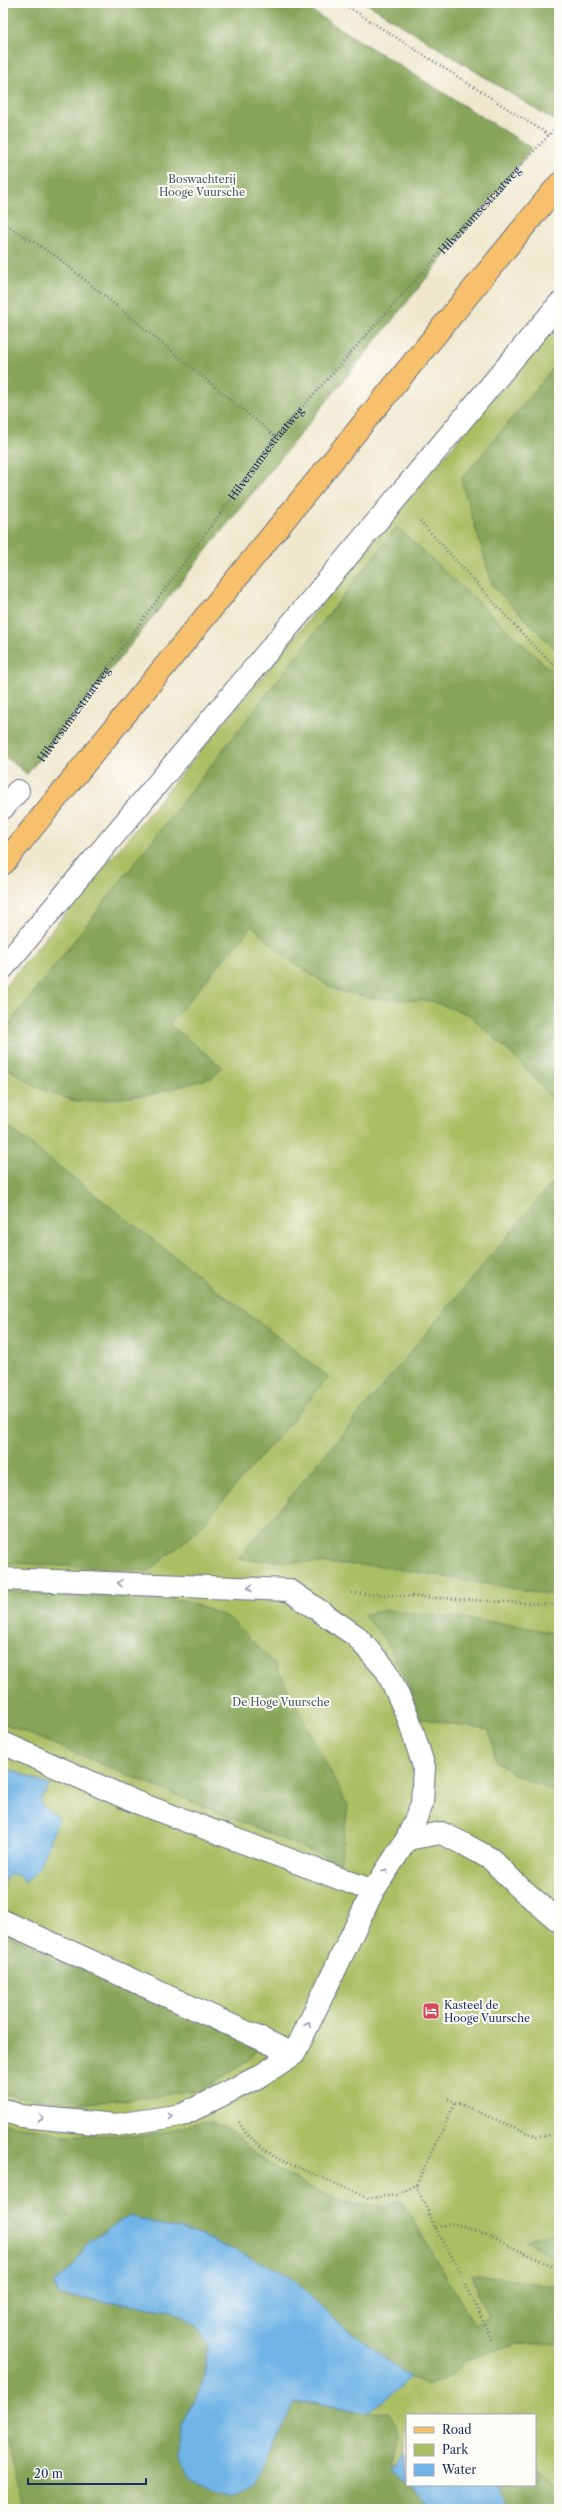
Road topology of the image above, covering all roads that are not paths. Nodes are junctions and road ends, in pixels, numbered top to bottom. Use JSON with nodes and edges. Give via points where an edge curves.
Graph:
{"nodes":[{"id":1,"x":559,"y":184,"type":"edge"},
{"id":2,"x":559,"y":304,"type":"edge"},
{"id":3,"x":18,"y":791,"type":"road end"},
{"id":4,"x":3,"y":808,"type":"edge"},
{"id":5,"x":3,"y":864,"type":"edge"},
{"id":6,"x":3,"y":968,"type":"edge"},
{"id":7,"x":3,"y":1579,"type":"edge"},
{"id":8,"x":3,"y":1743,"type":"edge"},
{"id":9,"x":407,"y":1839,"type":"junction"},
{"id":10,"x":373,"y":1891,"type":"junction"},
{"id":11,"x":559,"y":1920,"type":"edge"},
{"id":12,"x":3,"y":1921,"type":"edge"},
{"id":13,"x":294,"y":2054,"type":"junction"},
{"id":14,"x":3,"y":2110,"type":"edge"}],
"edges":[{"from":1,"to":5,"type":"main road"},
{"from":2,"to":6,"type":"street"},
{"from":3,"to":4,"type":"street"},
{"from":9,"to":7,"type":"street","one_way":true,"via":[[422,1804],[424,1767],[408,1717],[393,1684],[386,1671],[356,1636],[289,1590]]},
{"from":8,"to":10,"type":"street","via":[[133,1801]]},
{"from":10,"to":9,"type":"street","one_way":true},
{"from":9,"to":11,"type":"street","via":[[441,1833],[478,1852],[491,1859],[519,1887]]},
{"from":13,"to":10,"type":"street","one_way":true},
{"from":12,"to":13,"type":"street"},
{"from":14,"to":13,"type":"street","one_way":true,"via":[[22,2116],[116,2125],[182,2115],[260,2076]]}]}
